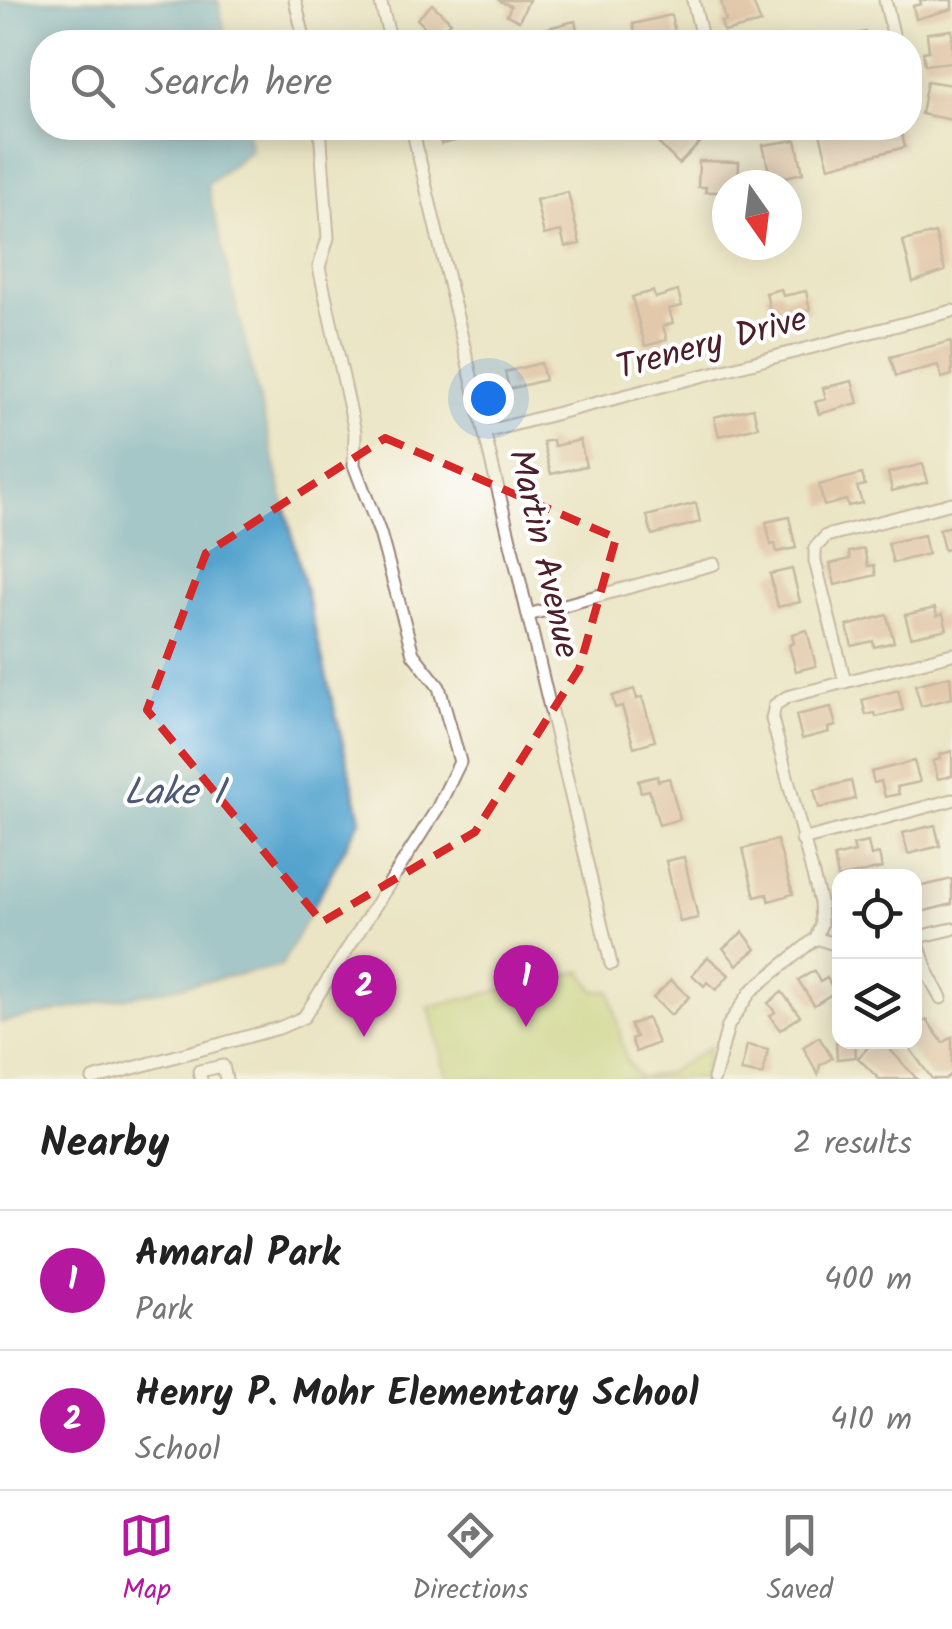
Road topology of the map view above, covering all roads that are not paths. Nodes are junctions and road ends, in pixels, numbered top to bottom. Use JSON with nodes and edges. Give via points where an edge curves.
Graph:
{"nodes":[{"id":1,"x":295,"y":0,"type":"edge"},
{"id":2,"x":380,"y":0,"type":"edge"},
{"id":3,"x":693,"y":0,"type":"edge"},
{"id":4,"x":885,"y":0,"type":"edge"},
{"id":5,"x":302,"y":30,"type":"edge"},
{"id":6,"x":388,"y":30,"type":"edge"},
{"id":7,"x":700,"y":30,"type":"edge"},
{"id":8,"x":892,"y":30,"type":"edge"},
{"id":9,"x":321,"y":140,"type":"edge"},
{"id":10,"x":414,"y":140,"type":"edge"},
{"id":11,"x":952,"y":311,"type":"edge"},
{"id":12,"x":485,"y":432,"type":"junction"},
{"id":13,"x":952,"y":504,"type":"edge"},
{"id":14,"x":714,"y":564,"type":"dead end"},
{"id":15,"x":528,"y":614,"type":"junction"},
{"id":16,"x":952,"y":654,"type":"edge"},
{"id":17,"x":845,"y":682,"type":"junction"},
{"id":18,"x":952,"y":800,"type":"edge"},
{"id":19,"x":802,"y":840,"type":"junction"},
{"id":20,"x":952,"y":928,"type":"edge"},
{"id":21,"x":922,"y":936,"type":"edge"},
{"id":22,"x":816,"y":938,"type":"junction"},
{"id":23,"x":832,"y":943,"type":"edge"},
{"id":24,"x":922,"y":957,"type":"edge"},
{"id":25,"x":611,"y":964,"type":"dead end"},
{"id":26,"x":941,"y":998,"type":"dead end"},
{"id":27,"x":93,"y":1079,"type":"edge"},
{"id":28,"x":201,"y":1079,"type":"edge"},
{"id":29,"x":226,"y":1079,"type":"edge"},
{"id":30,"x":714,"y":1079,"type":"edge"}],
"edges":[{"from":1,"to":5,"type":"street"},
{"from":2,"to":6,"type":"street"},
{"from":3,"to":7,"type":"street"},
{"from":4,"to":8,"type":"street"},
{"from":9,"to":27,"type":"street","via":[[328,238],[318,267],[355,432],[354,464],[413,654],[439,688],[460,762],[304,1017]]},
{"from":10,"to":12,"type":"street","name":"Martin Avenue"},
{"from":11,"to":12,"type":"street","name":"Trenery Drive"},
{"from":12,"to":15,"type":"street","name":"Martin Avenue"},
{"from":13,"to":17,"type":"street","via":[[826,536],[816,548]]},
{"from":14,"to":15,"type":"street"},
{"from":15,"to":25,"type":"street","name":"Martin Avenue"},
{"from":16,"to":17,"type":"street"},
{"from":17,"to":19,"type":"street","via":[[775,705],[772,719]]},
{"from":18,"to":19,"type":"street"},
{"from":19,"to":22,"type":"street","via":[[820,902]]},
{"from":20,"to":21,"type":"street"},
{"from":22,"to":23,"type":"street"},
{"from":22,"to":30,"type":"street","via":[[750,991],[728,1026]]},
{"from":24,"to":26,"type":"street"},
{"from":28,"to":29,"type":"street","via":[[200,1071],[223,1066]]}]}
